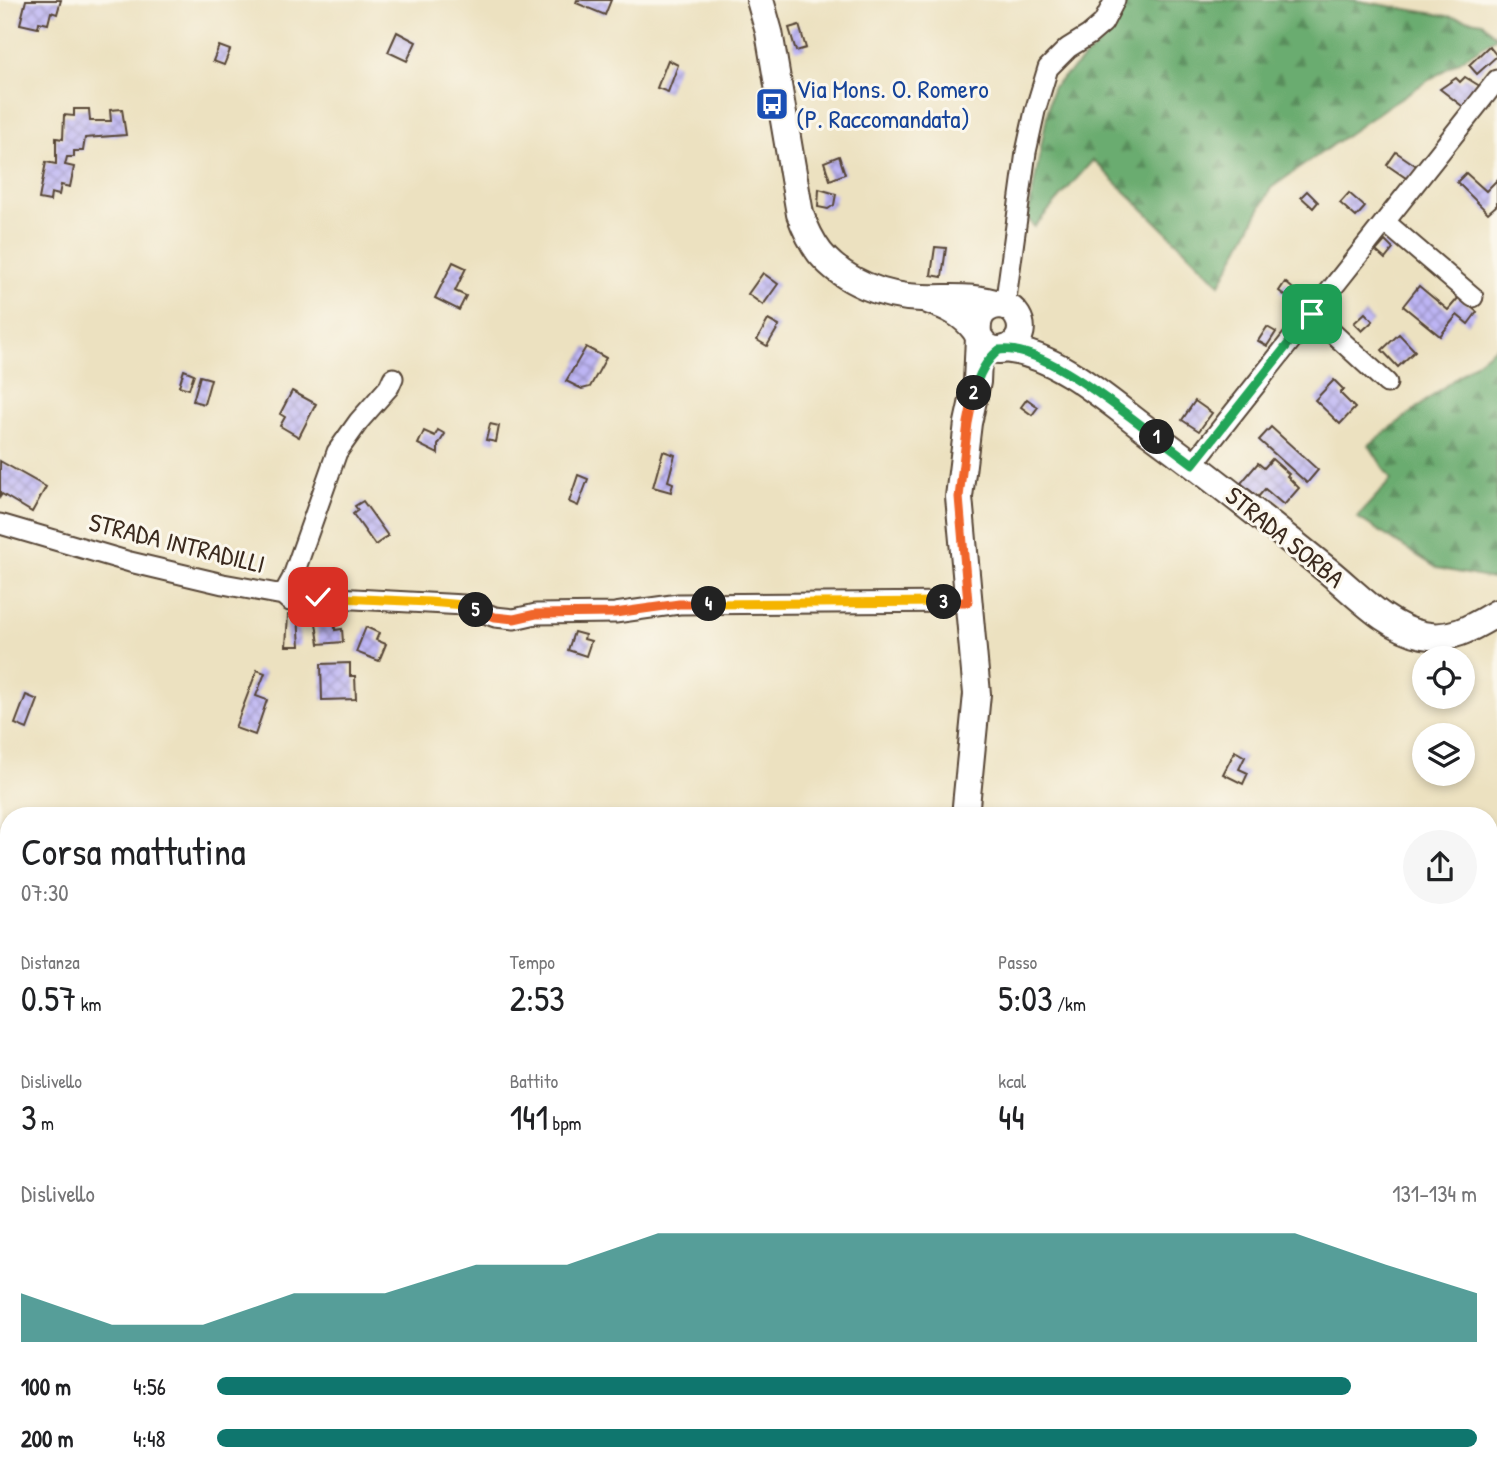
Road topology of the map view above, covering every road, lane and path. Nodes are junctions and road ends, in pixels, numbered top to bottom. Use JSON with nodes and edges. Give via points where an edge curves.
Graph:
{"nodes":[{"id":1,"x":760,"y":0,"type":"edge"},
{"id":2,"x":1115,"y":0,"type":"edge"},
{"id":3,"x":1497,"y":80,"type":"edge"},
{"id":4,"x":1385,"y":222,"type":"junction"},
{"id":5,"x":921,"y":298,"type":"junction"},
{"id":6,"x":1473,"y":298,"type":"dead end"},
{"id":7,"x":1009,"y":310,"type":"junction"},
{"id":8,"x":1312,"y":314,"type":"junction"},
{"id":9,"x":990,"y":342,"type":"junction"},
{"id":10,"x":393,"y":378,"type":"dead end"},
{"id":11,"x":1387,"y":383,"type":"dead end"},
{"id":12,"x":1086,"y":385,"type":"junction"},
{"id":13,"x":1193,"y":464,"type":"junction"},
{"id":14,"x":0,"y":524,"type":"edge"},
{"id":15,"x":283,"y":595,"type":"junction"},
{"id":16,"x":968,"y":602,"type":"junction"},
{"id":17,"x":1497,"y":614,"type":"edge"},
{"id":18,"x":966,"y":807,"type":"edge"}],
"edges":[{"from":1,"to":5,"type":"street","via":[[800,214],[812,241],[852,280],[880,291]]},
{"from":2,"to":7,"type":"street","via":[[1103,23],[1048,68],[1026,152]]},
{"from":3,"to":4,"type":"street"},
{"from":4,"to":6,"type":"street"},
{"from":4,"to":8,"type":"street"},
{"from":5,"to":7,"type":"street","via":[[984,299]]},
{"from":5,"to":9,"type":"street","via":[[959,314]]},
{"from":7,"to":9,"type":"street","via":[[995,306],[978,319]]},
{"from":7,"to":9,"type":"street","via":[[1021,325],[1017,340],[1012,346]]},
{"from":7,"to":12,"type":"street"},
{"from":8,"to":11,"type":"street"},
{"from":8,"to":13,"type":"street"},
{"from":9,"to":12,"type":"street","via":[[1043,358]]},
{"from":9,"to":16,"type":"street","via":[[968,423],[959,497]]},
{"from":10,"to":15,"type":"street","via":[[337,452]]},
{"from":12,"to":13,"type":"street","name":"STRADA SORBA"},
{"from":13,"to":17,"type":"street","name":"STRADA SORBA","via":[[1402,629],[1446,636],[1463,633]]},
{"from":14,"to":15,"type":"street","name":"STRADA INTRADILLI","via":[[130,562]]},
{"from":15,"to":16,"type":"street","name":"STRADA INTRADILLI","via":[[290,601],[318,597],[464,605],[514,619],[679,604]]},
{"from":16,"to":18,"type":"street","via":[[977,694]]}]}
